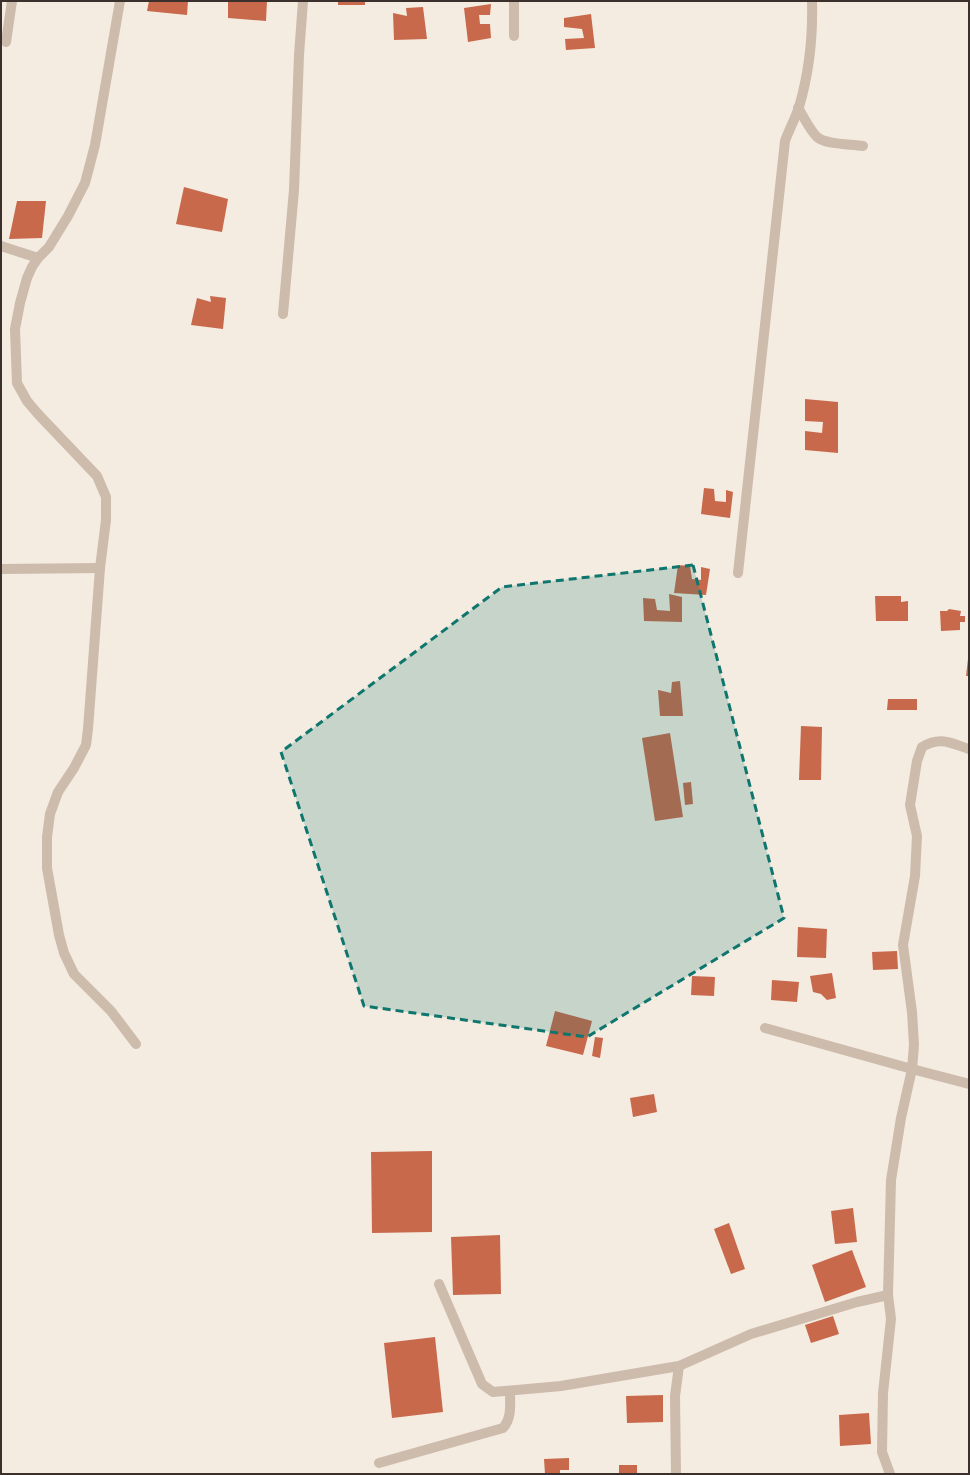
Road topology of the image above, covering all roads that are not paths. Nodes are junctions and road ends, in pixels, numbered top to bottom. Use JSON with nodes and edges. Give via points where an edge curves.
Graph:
{"nodes":[{"id":1,"x":12,"y":1,"type":"edge"},
{"id":2,"x":120,"y":1,"type":"edge"},
{"id":3,"x":303,"y":1,"type":"edge"},
{"id":4,"x":514,"y":1,"type":"edge"},
{"id":5,"x":812,"y":1,"type":"edge"},
{"id":6,"x":514,"y":36,"type":"dead end"},
{"id":7,"x":6,"y":42,"type":"dead end"},
{"id":8,"x":798,"y":108,"type":"junction"},
{"id":9,"x":863,"y":146,"type":"dead end"},
{"id":10,"x":1,"y":246,"type":"edge"},
{"id":11,"x":38,"y":258,"type":"junction"},
{"id":12,"x":283,"y":314,"type":"dead end"},
{"id":13,"x":100,"y":568,"type":"junction"},
{"id":14,"x":1,"y":569,"type":"edge"},
{"id":15,"x":738,"y":573,"type":"dead end"},
{"id":16,"x":969,"y":748,"type":"edge"},
{"id":17,"x":765,"y":1028,"type":"dead end"},
{"id":18,"x":136,"y":1044,"type":"dead end"},
{"id":19,"x":912,"y":1069,"type":"junction"},
{"id":20,"x":969,"y":1084,"type":"edge"},
{"id":21,"x":439,"y":1284,"type":"dead end"},
{"id":22,"x":888,"y":1295,"type":"junction"},
{"id":23,"x":679,"y":1366,"type":"junction"},
{"id":24,"x":510,"y":1392,"type":"junction"},
{"id":25,"x":379,"y":1463,"type":"dead end"},
{"id":26,"x":676,"y":1474,"type":"edge"},
{"id":27,"x":890,"y":1474,"type":"edge"}],
"edges":[{"from":1,"to":7,"type":"street"},
{"from":2,"to":11,"type":"street","via":[[86,183],[49,247]]},
{"from":3,"to":12,"type":"street","via":[[294,190]]},
{"from":4,"to":6,"type":"street"},
{"from":5,"to":8,"type":"street","via":[[813,24],[807,72]]},
{"from":8,"to":9,"type":"street","via":[[819,138]]},
{"from":8,"to":15,"type":"street","via":[[785,141]]},
{"from":10,"to":11,"type":"street"},
{"from":11,"to":13,"type":"street","via":[[27,278],[15,329],[17,384],[38,414],[97,476],[106,497]]},
{"from":13,"to":14,"type":"street"},
{"from":13,"to":18,"type":"street","via":[[86,745],[58,792],[50,814],[46,837],[47,868],[64,953],[74,974],[112,1011]]},
{"from":16,"to":19,"type":"street","via":[[944,741],[931,742],[922,747],[917,761],[910,805],[917,836],[915,876],[903,945],[912,1012]]},
{"from":17,"to":19,"type":"street"},
{"from":19,"to":20,"type":"street"},
{"from":19,"to":22,"type":"street","via":[[891,1180]]},
{"from":21,"to":24,"type":"street","via":[[482,1384],[493,1392]]},
{"from":22,"to":23,"type":"street","via":[[751,1334]]},
{"from":22,"to":27,"type":"street","via":[[891,1319],[882,1393],[882,1452]]},
{"from":23,"to":24,"type":"street"},
{"from":23,"to":26,"type":"street","via":[[675,1396]]},
{"from":24,"to":25,"type":"street","via":[[510,1417],[508,1424],[503,1428]]}]}
